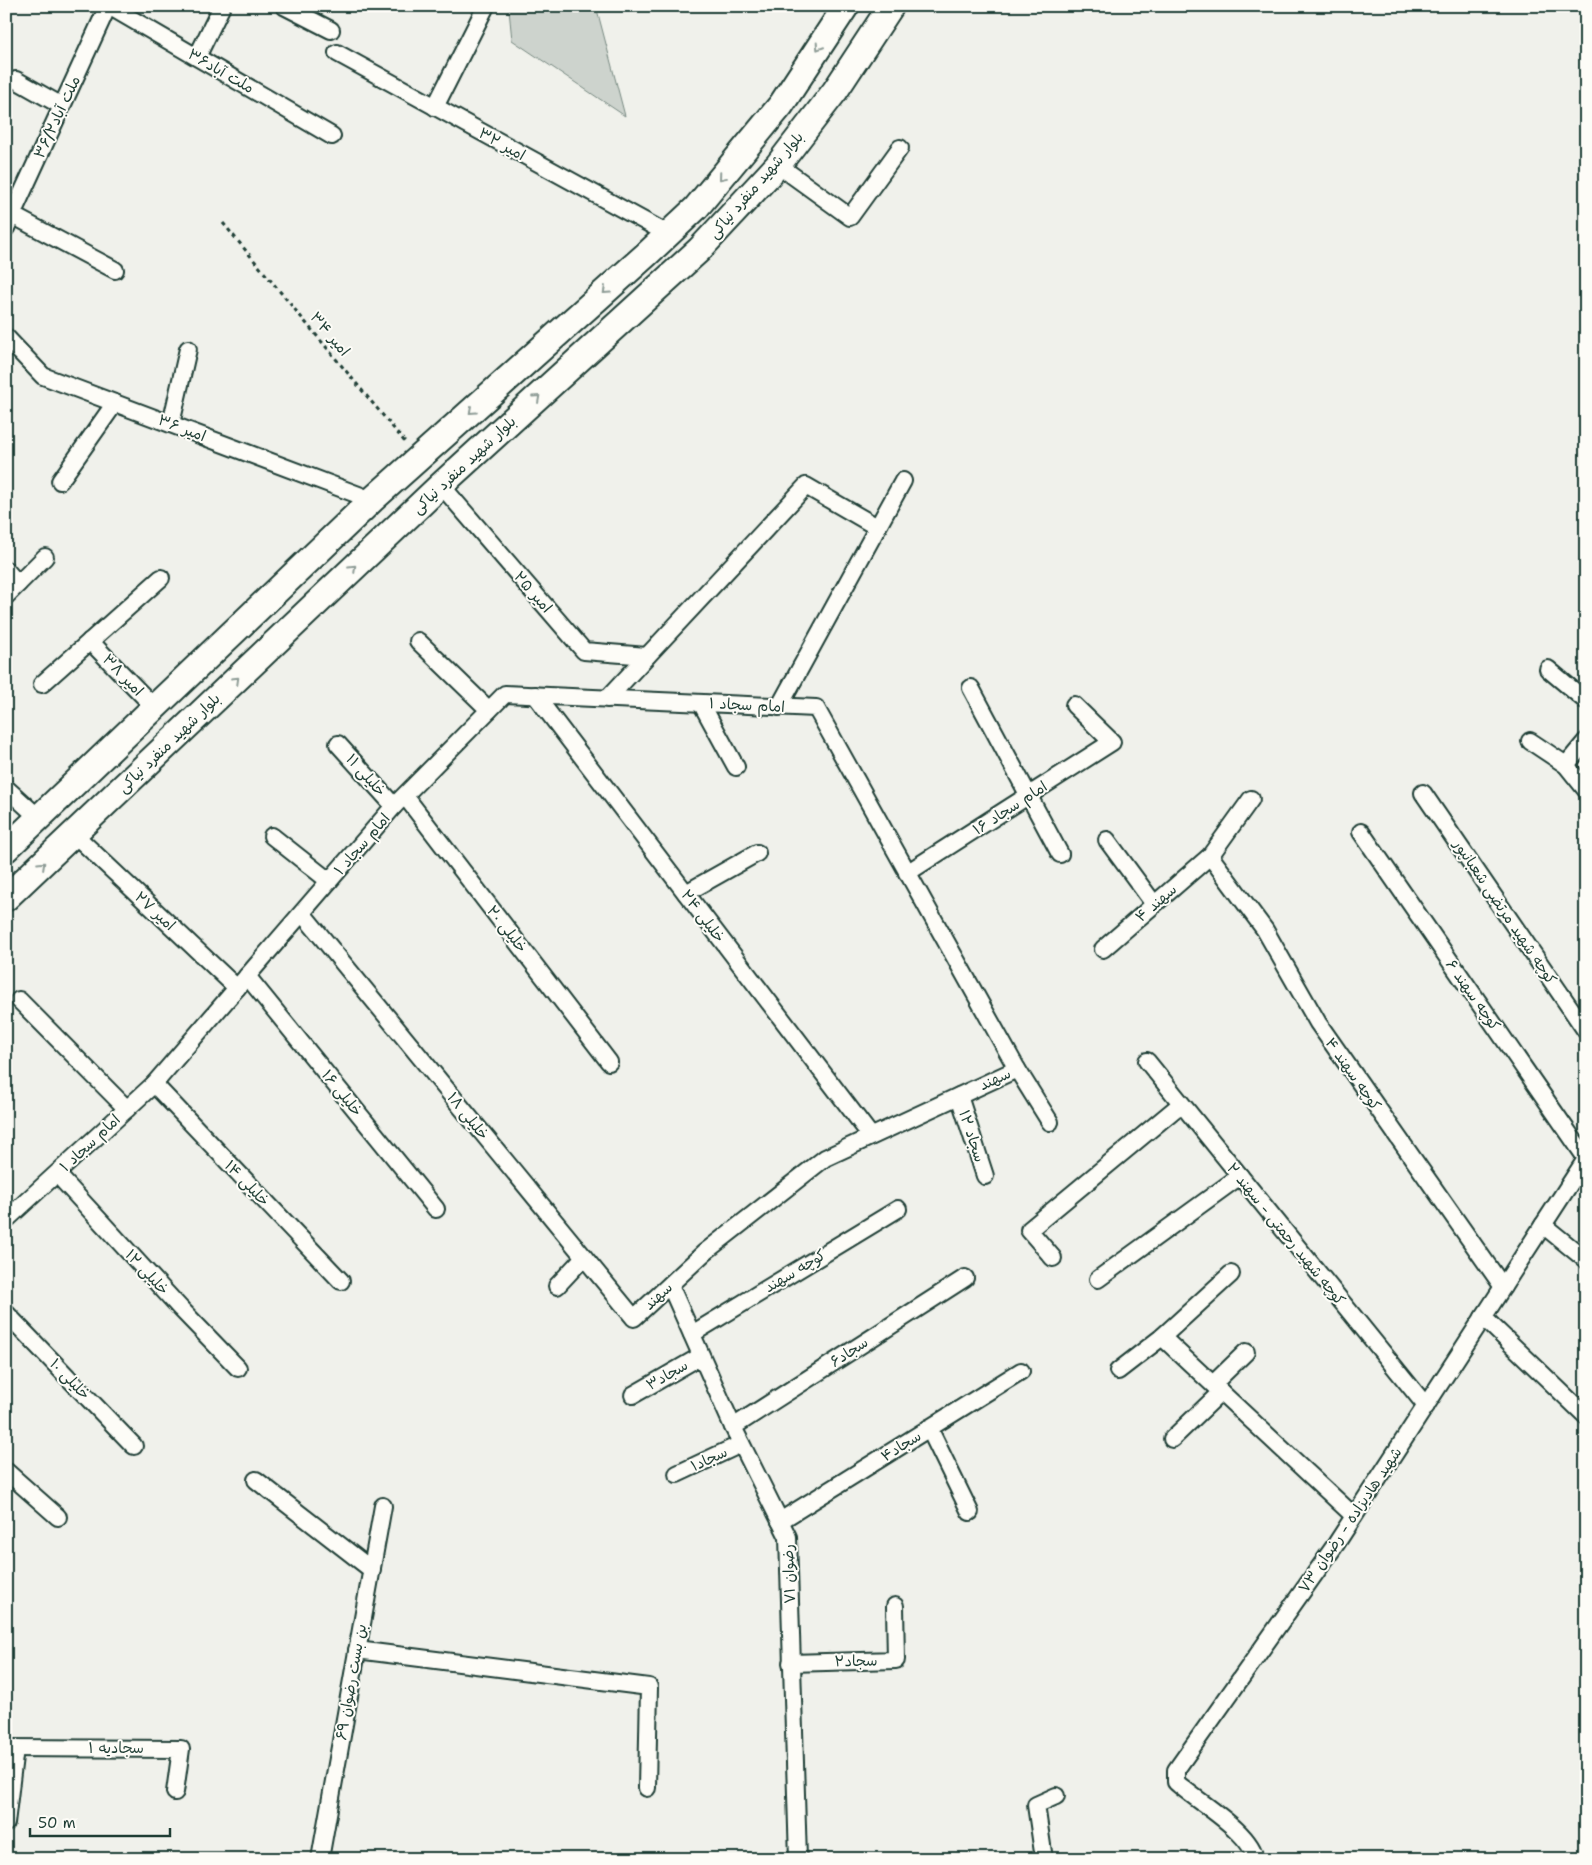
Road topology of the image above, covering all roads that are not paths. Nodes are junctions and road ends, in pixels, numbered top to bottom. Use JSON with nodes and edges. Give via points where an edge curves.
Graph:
{"nodes":[{"id":1,"x":109,"y":6,"type":"edge"},
{"id":2,"x":222,"y":6,"type":"edge"},
{"id":3,"x":284,"y":6,"type":"edge"},
{"id":4,"x":486,"y":6,"type":"edge"},
{"id":5,"x":846,"y":6,"type":"edge"},
{"id":6,"x":891,"y":6,"type":"edge"},
{"id":7,"x":331,"y":30,"type":"dead end"},
{"id":8,"x":337,"y":53,"type":"dead end"},
{"id":9,"x":197,"y":57,"type":"junction"},
{"id":10,"x":16,"y":80,"type":"dead end"},
{"id":11,"x":62,"y":106,"type":"junction"},
{"id":12,"x":435,"y":107,"type":"junction"},
{"id":13,"x":332,"y":136,"type":"dead end"},
{"id":14,"x":900,"y":148,"type":"dead end"},
{"id":15,"x":778,"y":164,"type":"junction"},
{"id":16,"x":9,"y":221,"type":"edge"},
{"id":17,"x":668,"y":234,"type":"junction"},
{"id":18,"x":115,"y":270,"type":"dead end"},
{"id":19,"x":6,"y":337,"type":"edge"},
{"id":20,"x":188,"y":349,"type":"dead end"},
{"id":21,"x":115,"y":403,"type":"junction"},
{"id":22,"x":171,"y":424,"type":"junction"},
{"id":23,"x":419,"y":458,"type":"junction"},
{"id":24,"x":60,"y":481,"type":"dead end"},
{"id":25,"x":903,"y":481,"type":"dead end"},
{"id":26,"x":441,"y":485,"type":"junction"},
{"id":27,"x":372,"y":500,"type":"junction"},
{"id":28,"x":877,"y":527,"type":"junction"},
{"id":29,"x":45,"y":556,"type":"dead end"},
{"id":30,"x":6,"y":570,"type":"edge"},
{"id":31,"x":161,"y":578,"type":"dead end"},
{"id":32,"x":18,"y":584,"type":"junction"},
{"id":33,"x":6,"y":596,"type":"edge"},
{"id":34,"x":90,"y":641,"type":"junction"},
{"id":35,"x":418,"y":641,"type":"dead end"},
{"id":36,"x":647,"y":656,"type":"junction"},
{"id":37,"x":1548,"y":669,"type":"dead end"},
{"id":38,"x":42,"y":684,"type":"dead end"},
{"id":39,"x":971,"y":688,"type":"dead end"},
{"id":40,"x":535,"y":695,"type":"junction"},
{"id":41,"x":607,"y":699,"type":"junction"},
{"id":42,"x":1586,"y":700,"type":"edge"},
{"id":43,"x":701,"y":703,"type":"junction"},
{"id":44,"x":1074,"y":705,"type":"dead end"},
{"id":45,"x":779,"y":707,"type":"junction"},
{"id":46,"x":156,"y":708,"type":"junction"},
{"id":47,"x":816,"y":708,"type":"joint"},
{"id":48,"x":489,"y":710,"type":"junction"},
{"id":49,"x":1530,"y":741,"type":"dead end"},
{"id":50,"x":1586,"y":742,"type":"edge"},
{"id":51,"x":338,"y":744,"type":"dead end"},
{"id":52,"x":1566,"y":764,"type":"junction"},
{"id":53,"x":736,"y":767,"type":"dead end"},
{"id":54,"x":6,"y":788,"type":"edge"},
{"id":55,"x":1586,"y":790,"type":"edge"},
{"id":56,"x":1423,"y":793,"type":"dead end"},
{"id":57,"x":1028,"y":796,"type":"junction"},
{"id":58,"x":1251,"y":799,"type":"dead end"},
{"id":59,"x":400,"y":801,"type":"junction"},
{"id":60,"x":40,"y":818,"type":"junction"},
{"id":61,"x":1361,"y":832,"type":"dead end"},
{"id":62,"x":74,"y":834,"type":"junction"},
{"id":63,"x":272,"y":836,"type":"dead end"},
{"id":64,"x":1107,"y":840,"type":"dead end"},
{"id":65,"x":6,"y":849,"type":"edge"},
{"id":66,"x":757,"y":853,"type":"dead end"},
{"id":67,"x":1060,"y":854,"type":"dead end"},
{"id":68,"x":1210,"y":856,"type":"junction"},
{"id":69,"x":908,"y":874,"type":"junction"},
{"id":70,"x":330,"y":881,"type":"junction"},
{"id":71,"x":686,"y":893,"type":"junction"},
{"id":72,"x":6,"y":898,"type":"edge"},
{"id":73,"x":1154,"y":904,"type":"junction"},
{"id":74,"x":302,"y":913,"type":"junction"},
{"id":75,"x":1103,"y":949,"type":"dead end"},
{"id":76,"x":242,"y":982,"type":"junction"},
{"id":77,"x":19,"y":1000,"type":"dead end"},
{"id":78,"x":1586,"y":1031,"type":"edge"},
{"id":79,"x":1147,"y":1061,"type":"dead end"},
{"id":80,"x":610,"y":1062,"type":"dead end"},
{"id":81,"x":1017,"y":1069,"type":"junction"},
{"id":82,"x":154,"y":1084,"type":"junction"},
{"id":83,"x":959,"y":1096,"type":"junction"},
{"id":84,"x":1182,"y":1104,"type":"junction"},
{"id":85,"x":127,"y":1108,"type":"junction"},
{"id":86,"x":1050,"y":1122,"type":"dead end"},
{"id":87,"x":871,"y":1136,"type":"junction"},
{"id":88,"x":1586,"y":1159,"type":"edge"},
{"id":89,"x":57,"y":1174,"type":"junction"},
{"id":90,"x":985,"y":1176,"type":"dead end"},
{"id":91,"x":1240,"y":1176,"type":"junction"},
{"id":92,"x":436,"y":1209,"type":"dead end"},
{"id":93,"x":898,"y":1209,"type":"dead end"},
{"id":94,"x":6,"y":1220,"type":"edge"},
{"id":95,"x":1543,"y":1225,"type":"junction"},
{"id":96,"x":584,"y":1257,"type":"junction"},
{"id":97,"x":1053,"y":1258,"type":"dead end"},
{"id":98,"x":1586,"y":1260,"type":"edge"},
{"id":99,"x":1231,"y":1274,"type":"dead end"},
{"id":100,"x":966,"y":1278,"type":"dead end"},
{"id":101,"x":1098,"y":1279,"type":"dead end"},
{"id":102,"x":341,"y":1281,"type":"dead end"},
{"id":103,"x":670,"y":1284,"type":"junction"},
{"id":104,"x":557,"y":1286,"type":"dead end"},
{"id":105,"x":1503,"y":1287,"type":"junction"},
{"id":106,"x":6,"y":1313,"type":"edge"},
{"id":107,"x":1483,"y":1317,"type":"junction"},
{"id":108,"x":634,"y":1318,"type":"joint"},
{"id":109,"x":692,"y":1334,"type":"junction"},
{"id":110,"x":1162,"y":1337,"type":"junction"},
{"id":111,"x":1246,"y":1352,"type":"dead end"},
{"id":112,"x":702,"y":1356,"type":"junction"},
{"id":113,"x":238,"y":1368,"type":"dead end"},
{"id":114,"x":1021,"y":1371,"type":"dead end"},
{"id":115,"x":1118,"y":1371,"type":"dead end"},
{"id":116,"x":1217,"y":1388,"type":"junction"},
{"id":117,"x":633,"y":1395,"type":"dead end"},
{"id":118,"x":1426,"y":1406,"type":"junction"},
{"id":119,"x":1586,"y":1416,"type":"edge"},
{"id":120,"x":733,"y":1427,"type":"junction"},
{"id":121,"x":929,"y":1428,"type":"junction"},
{"id":122,"x":1172,"y":1439,"type":"dead end"},
{"id":123,"x":741,"y":1444,"type":"junction"},
{"id":124,"x":134,"y":1446,"type":"dead end"},
{"id":125,"x":6,"y":1471,"type":"edge"},
{"id":126,"x":677,"y":1474,"type":"dead end"},
{"id":127,"x":256,"y":1480,"type":"dead end"},
{"id":128,"x":383,"y":1506,"type":"dead end"},
{"id":129,"x":970,"y":1512,"type":"dead end"},
{"id":130,"x":1354,"y":1516,"type":"junction"},
{"id":131,"x":58,"y":1517,"type":"dead end"},
{"id":132,"x":780,"y":1520,"type":"junction"},
{"id":133,"x":372,"y":1570,"type":"junction"},
{"id":134,"x":895,"y":1606,"type":"dead end"},
{"id":135,"x":357,"y":1650,"type":"junction"},
{"id":136,"x":791,"y":1663,"type":"junction"},
{"id":137,"x":11,"y":1748,"type":"edge"},
{"id":138,"x":647,"y":1788,"type":"dead end"},
{"id":139,"x":175,"y":1792,"type":"dead end"},
{"id":140,"x":1056,"y":1796,"type":"dead end"},
{"id":141,"x":6,"y":1823,"type":"edge"},
{"id":142,"x":320,"y":1859,"type":"edge"},
{"id":143,"x":798,"y":1859,"type":"edge"},
{"id":144,"x":1044,"y":1859,"type":"edge"},
{"id":145,"x":1255,"y":1859,"type":"edge"}],
"edges":[{"from":1,"to":9,"type":"street","name":"ملت آباد۳۶"},
{"from":1,"to":11,"type":"street","name":"ملت آباد۳۶/۲"},
{"from":2,"to":9,"type":"street"},
{"from":3,"to":7,"type":"street"},
{"from":4,"to":12,"type":"street"},
{"from":5,"to":17,"type":"main road","name":"بلوار شهید منفرد نیاکی","one_way":true,"via":[[781,105],[696,208]]},
{"from":6,"to":15,"type":"main road","name":"بلوار شهید منفرد نیاکی","via":[[835,91]]},
{"from":8,"to":12,"type":"street","name":"امیر ۳۲"},
{"from":9,"to":13,"type":"street","name":"ملت آباد۳۶"},
{"from":10,"to":11,"type":"street"},
{"from":11,"to":16,"type":"street","name":"ملت آباد۳۶/۲"},
{"from":12,"to":17,"type":"street","name":"امیر ۳۲"},
{"from":14,"to":15,"type":"street","via":[[850,217]]},
{"from":26,"to":15,"type":"main road","name":"بلوار شهید منفرد نیاکی","one_way":true,"via":[[699,250]]},
{"from":16,"to":18,"type":"street"},
{"from":17,"to":23,"type":"main road","name":"بلوار شهید منفرد نیاکی","one_way":true},
{"from":19,"to":21,"type":"street","name":"امیر ۳۶","via":[[44,376]]},
{"from":20,"to":22,"type":"street"},
{"from":21,"to":22,"type":"street","name":"امیر ۳۶"},
{"from":21,"to":24,"type":"street"},
{"from":22,"to":27,"type":"street","name":"امیر ۳۶"},
{"from":23,"to":26,"type":"main road"},
{"from":23,"to":27,"type":"main road","name":"بلوار شهید منفرد نیاکی"},
{"from":25,"to":28,"type":"street"},
{"from":26,"to":36,"type":"street","name":"امیر ۲۵","via":[[584,652]]},
{"from":62,"to":26,"type":"main road","name":"بلوار شهید منفرد نیاکی","one_way":true},
{"from":27,"to":46,"type":"main road","name":"بلوار شهید منفرد نیاکی"},
{"from":28,"to":36,"type":"street","via":[[806,486]]},
{"from":28,"to":45,"type":"street"},
{"from":29,"to":32,"type":"street"},
{"from":30,"to":32,"type":"street"},
{"from":31,"to":34,"type":"street"},
{"from":32,"to":33,"type":"street"},
{"from":34,"to":38,"type":"street"},
{"from":34,"to":46,"type":"street","name":"امیر ۳۸"},
{"from":35,"to":48,"type":"street"},
{"from":36,"to":41,"type":"street"},
{"from":37,"to":42,"type":"street"},
{"from":39,"to":57,"type":"street"},
{"from":40,"to":41,"type":"street","name":"امام سجاد ۱"},
{"from":40,"to":48,"type":"street","name":"امام سجاد ۱","via":[[505,694]]},
{"from":40,"to":71,"type":"street","name":"خلیلی ۲۴"},
{"from":41,"to":43,"type":"street","name":"امام سجاد ۱"},
{"from":43,"to":45,"type":"street","name":"امام سجاد ۱"},
{"from":43,"to":53,"type":"street"},
{"from":44,"to":57,"type":"street","name":"امام سجاد ۱۶","via":[[1112,742]]},
{"from":45,"to":47,"type":"street","name":"امام سجاد ۱"},
{"from":46,"to":60,"type":"main road","name":"بلوار شهید منفرد نیاکی"},
{"from":47,"to":69,"type":"street","name":"سهند"},
{"from":48,"to":59,"type":"street","name":"امام سجاد ۱"},
{"from":49,"to":52,"type":"street"},
{"from":50,"to":52,"type":"street"},
{"from":51,"to":59,"type":"street","name":"خلیلی ۱۱"},
{"from":52,"to":55,"type":"street"},
{"from":54,"to":60,"type":"street"},
{"from":56,"to":78,"type":"street","name":"کوچه شهید مرتضی شعبانپور"},
{"from":57,"to":67,"type":"street"},
{"from":57,"to":69,"type":"street","name":"امام سجاد ۱۶"},
{"from":58,"to":68,"type":"street","name":"سهند ۴"},
{"from":59,"to":70,"type":"street","name":"امام سجاد ۱"},
{"from":59,"to":80,"type":"street","name":"خلیلی ۲۰"},
{"from":60,"to":65,"type":"main road","name":"بلوار شهید منفرد نیاکی"},
{"from":61,"to":88,"type":"street","name":"کوچه سهند ۶"},
{"from":72,"to":62,"type":"main road","name":"بلوار شهید منفرد نیاکی","one_way":true},
{"from":62,"to":76,"type":"street","name":"امیر ۲۷"},
{"from":63,"to":70,"type":"street"},
{"from":64,"to":73,"type":"street"},
{"from":66,"to":71,"type":"street"},
{"from":68,"to":73,"type":"street","name":"سهند ۴"},
{"from":68,"to":105,"type":"street","name":"کوچه سهند ۴","via":[[1265,930],[1318,1023]]},
{"from":69,"to":81,"type":"street","name":"سهند"},
{"from":70,"to":74,"type":"street","name":"امام سجاد ۱"},
{"from":71,"to":87,"type":"street","name":"خلیلی ۲۴"},
{"from":73,"to":75,"type":"street","name":"سهند ۴"},
{"from":74,"to":76,"type":"street","name":"امام سجاد ۱"},
{"from":74,"to":96,"type":"street","name":"خلیلی ۱۸"},
{"from":76,"to":82,"type":"street","name":"امام سجاد ۱"},
{"from":76,"to":92,"type":"street","name":"خلیلی ۱۶"},
{"from":77,"to":85,"type":"street"},
{"from":79,"to":84,"type":"street","name":"کوچه شهید رحمتی - سهند ۲"},
{"from":81,"to":83,"type":"street","name":"سهند"},
{"from":81,"to":86,"type":"street"},
{"from":82,"to":85,"type":"street","name":"امام سجاد ۱"},
{"from":82,"to":102,"type":"street","name":"خلیلی ۱۴"},
{"from":83,"to":87,"type":"street","name":"سهند"},
{"from":83,"to":90,"type":"street","name":"سجاد ۱۲"},
{"from":84,"to":91,"type":"street","name":"کوچه شهید رحمتی - سهند ۲"},
{"from":84,"to":97,"type":"street","via":[[1030,1230]]},
{"from":85,"to":89,"type":"street","name":"امام سجاد ۱"},
{"from":87,"to":103,"type":"street","name":"سهند","via":[[825,1158],[705,1252]]},
{"from":88,"to":95,"type":"street","name":"شهید هادیزاده - رضوان ۷۳"},
{"from":89,"to":94,"type":"street","name":"امام سجاد ۱"},
{"from":89,"to":113,"type":"street","name":"خلیلی ۱۲"},
{"from":91,"to":101,"type":"street"},
{"from":91,"to":118,"type":"street","name":"کوچه شهید رحمتی - سهند ۲"},
{"from":93,"to":109,"type":"street","name":"كوچه سهند"},
{"from":95,"to":98,"type":"street"},
{"from":95,"to":105,"type":"street","name":"شهید هادیزاده - رضوان ۷۳"},
{"from":96,"to":104,"type":"street"},
{"from":96,"to":108,"type":"street","name":"خلیلی ۱۸"},
{"from":99,"to":110,"type":"street"},
{"from":100,"to":120,"type":"street","name":"سجاد۶"},
{"from":103,"to":108,"type":"street","name":"سهند"},
{"from":103,"to":109,"type":"street","name":"رضوان ۷۱"},
{"from":105,"to":107,"type":"street","name":"شهید هادیزاده - رضوان ۷۳"},
{"from":106,"to":124,"type":"street","name":"خلیلی ۱۰"},
{"from":107,"to":118,"type":"street","name":"شهید هادیزاده - رضوان ۷۳"},
{"from":107,"to":119,"type":"street"},
{"from":109,"to":112,"type":"street","name":"رضوان ۷۱"},
{"from":110,"to":115,"type":"street"},
{"from":110,"to":116,"type":"street"},
{"from":111,"to":116,"type":"street"},
{"from":112,"to":117,"type":"street","name":"سجاد۳"},
{"from":112,"to":120,"type":"street","name":"رضوان ۷۱"},
{"from":114,"to":121,"type":"street","name":"سجاد۴"},
{"from":116,"to":122,"type":"street"},
{"from":116,"to":130,"type":"street"},
{"from":118,"to":130,"type":"street","name":"شهید هادیزاده - رضوان ۷۳"},
{"from":120,"to":123,"type":"street","name":"رضوان ۷۱"},
{"from":121,"to":129,"type":"street"},
{"from":121,"to":132,"type":"street","name":"سجاد۴"},
{"from":123,"to":126,"type":"street","name":"سجاد۱"},
{"from":123,"to":132,"type":"street","name":"رضوان ۷۱"},
{"from":125,"to":131,"type":"street"},
{"from":127,"to":133,"type":"street"},
{"from":128,"to":133,"type":"street","name":"بن بست رضوان ۶۹"},
{"from":130,"to":145,"type":"street","name":"شهید هادیزاده - رضوان ۷۳","via":[[1176,1770],[1176,1782],[1242,1834]]},
{"from":132,"to":136,"type":"street","name":"رضوان ۷۱","via":[[788,1537]]},
{"from":133,"to":135,"type":"street","name":"بن بست رضوان ۶۹"},
{"from":134,"to":136,"type":"street","name":"سجاد۲","via":[[896,1660]]},
{"from":135,"to":138,"type":"street","via":[[649,1687]]},
{"from":135,"to":142,"type":"street","name":"بن بست رضوان ۶۹"},
{"from":136,"to":143,"type":"street","name":"رضوان ۷۱"},
{"from":137,"to":139,"type":"street","name":"سجادیه ۱","via":[[181,1749]]},
{"from":137,"to":141,"type":"street"},
{"from":140,"to":144,"type":"street","via":[[1036,1805]]}]}
